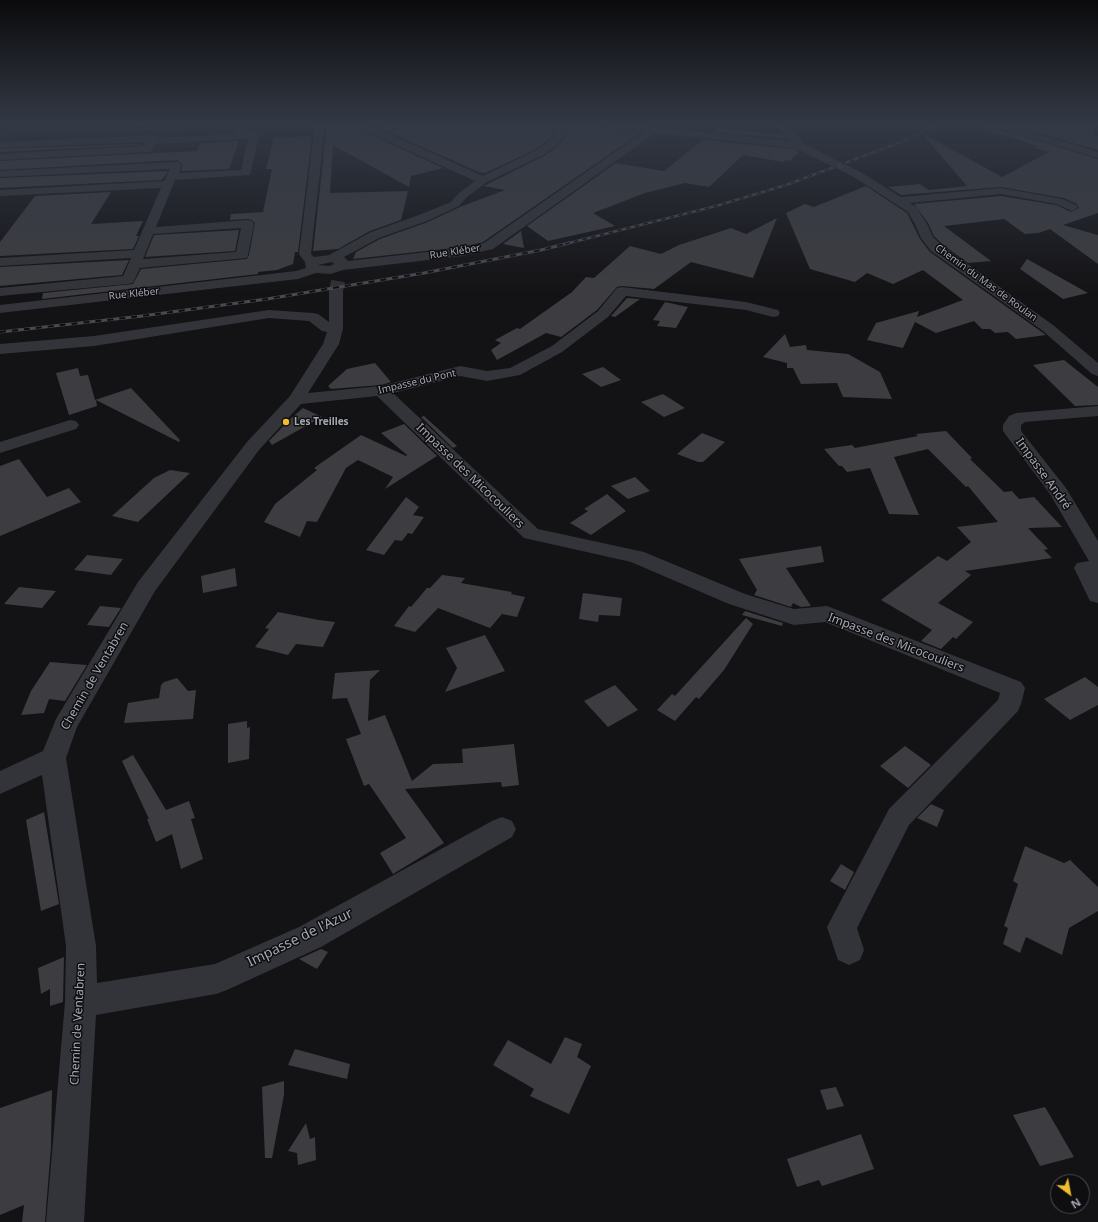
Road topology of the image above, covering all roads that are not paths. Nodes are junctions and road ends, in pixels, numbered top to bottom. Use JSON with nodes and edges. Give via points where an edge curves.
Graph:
{"nodes":[{"id":1,"x":155,"y":182,"type":"edge"},
{"id":2,"x":170,"y":182,"type":"edge"},
{"id":3,"x":313,"y":182,"type":"edge"},
{"id":4,"x":480,"y":182,"type":"edge"},
{"id":5,"x":579,"y":182,"type":"edge"},
{"id":6,"x":870,"y":182,"type":"edge"},
{"id":7,"x":0,"y":193,"type":"edge"},
{"id":8,"x":900,"y":201,"type":"junction"},
{"id":9,"x":1072,"y":207,"type":"dead end"},
{"id":10,"x":148,"y":231,"type":"junction"},
{"id":11,"x":137,"y":259,"type":"junction"},
{"id":12,"x":0,"y":262,"type":"edge"},
{"id":13,"x":315,"y":265,"type":"junction"},
{"id":14,"x":336,"y":273,"type":"junction"},
{"id":15,"x":0,"y":292,"type":"edge"},
{"id":16,"x":0,"y":309,"type":"edge"},
{"id":17,"x":772,"y":313,"type":"dead end"},
{"id":18,"x":327,"y":328,"type":"dead end"},
{"id":19,"x":0,"y":349,"type":"edge"},
{"id":20,"x":1098,"y":371,"type":"edge"},
{"id":21,"x":380,"y":391,"type":"junction"},
{"id":22,"x":296,"y":399,"type":"junction"},
{"id":23,"x":1098,"y":411,"type":"edge"},
{"id":24,"x":70,"y":425,"type":"dead end"},
{"id":25,"x":0,"y":448,"type":"edge"},
{"id":26,"x":1098,"y":558,"type":"edge"},
{"id":27,"x":1098,"y":566,"type":"edge"},
{"id":28,"x":1098,"y":596,"type":"edge"},
{"id":29,"x":53,"y":758,"type":"junction"},
{"id":30,"x":0,"y":783,"type":"edge"},
{"id":31,"x":502,"y":829,"type":"dead end"},
{"id":32,"x":849,"y":950,"type":"dead end"},
{"id":33,"x":81,"y":1002,"type":"junction"},
{"id":34,"x":65,"y":1222,"type":"edge"}],
"edges":[{"from":1,"to":7,"type":"street"},
{"from":2,"to":10,"type":"street"},
{"from":3,"to":13,"type":"street","via":[[305,254]]},
{"from":4,"to":14,"type":"street","via":[[454,204],[375,235]]},
{"from":5,"to":14,"type":"street","name":"Rue Kléber","via":[[488,246]]},
{"from":6,"to":8,"type":"street","name":"Chemin du Mas de Roulan"},
{"from":8,"to":9,"type":"street","via":[[1006,191],[1059,200]]},
{"from":8,"to":20,"type":"street","name":"Chemin du Mas de Roulan","via":[[912,210],[927,238],[936,248],[1048,328]]},
{"from":10,"to":11,"type":"street"},
{"from":10,"to":11,"type":"street","via":[[248,224],[242,255]]},
{"from":11,"to":12,"type":"street"},
{"from":11,"to":15,"type":"street","via":[[128,280]]},
{"from":13,"to":14,"type":"street","name":"Rue Kléber"},
{"from":13,"to":16,"type":"street","name":"Rue Kléber","via":[[298,275]]},
{"from":14,"to":22,"type":"street","name":"Chemin de Ventabren","via":[[336,329],[331,344]]},
{"from":17,"to":21,"type":"street","name":"Impasse du Pont","via":[[746,306],[622,291],[603,314],[557,349],[514,372],[487,376],[460,371]]},
{"from":18,"to":19,"type":"street","via":[[313,317],[268,314],[94,341]]},
{"from":21,"to":22,"type":"street","name":"Impasse du Pont"},
{"from":21,"to":32,"type":"street","name":"Impasse des Micocouliers","via":[[531,534],[637,557],[737,599],[794,617],[828,614],[1013,688],[1009,704],[899,816],[842,927]]},
{"from":22,"to":29,"type":"street","name":"Chemin de Ventabren","via":[[253,446],[146,587],[65,726]]},
{"from":23,"to":26,"type":"street","name":"Impasse André","via":[[1022,417],[1014,420],[1012,425],[1012,431],[1059,492]]},
{"from":24,"to":25,"type":"street"},
{"from":27,"to":28,"type":"street","via":[[1084,568]]},
{"from":29,"to":30,"type":"street"},
{"from":29,"to":33,"type":"street","name":"Chemin de Ventabren","via":[[81,946]]},
{"from":31,"to":33,"type":"street","name":"Impasse de l'Azur","via":[[310,937],[216,979]]},
{"from":33,"to":34,"type":"street","name":"Chemin de Ventabren"}]}
